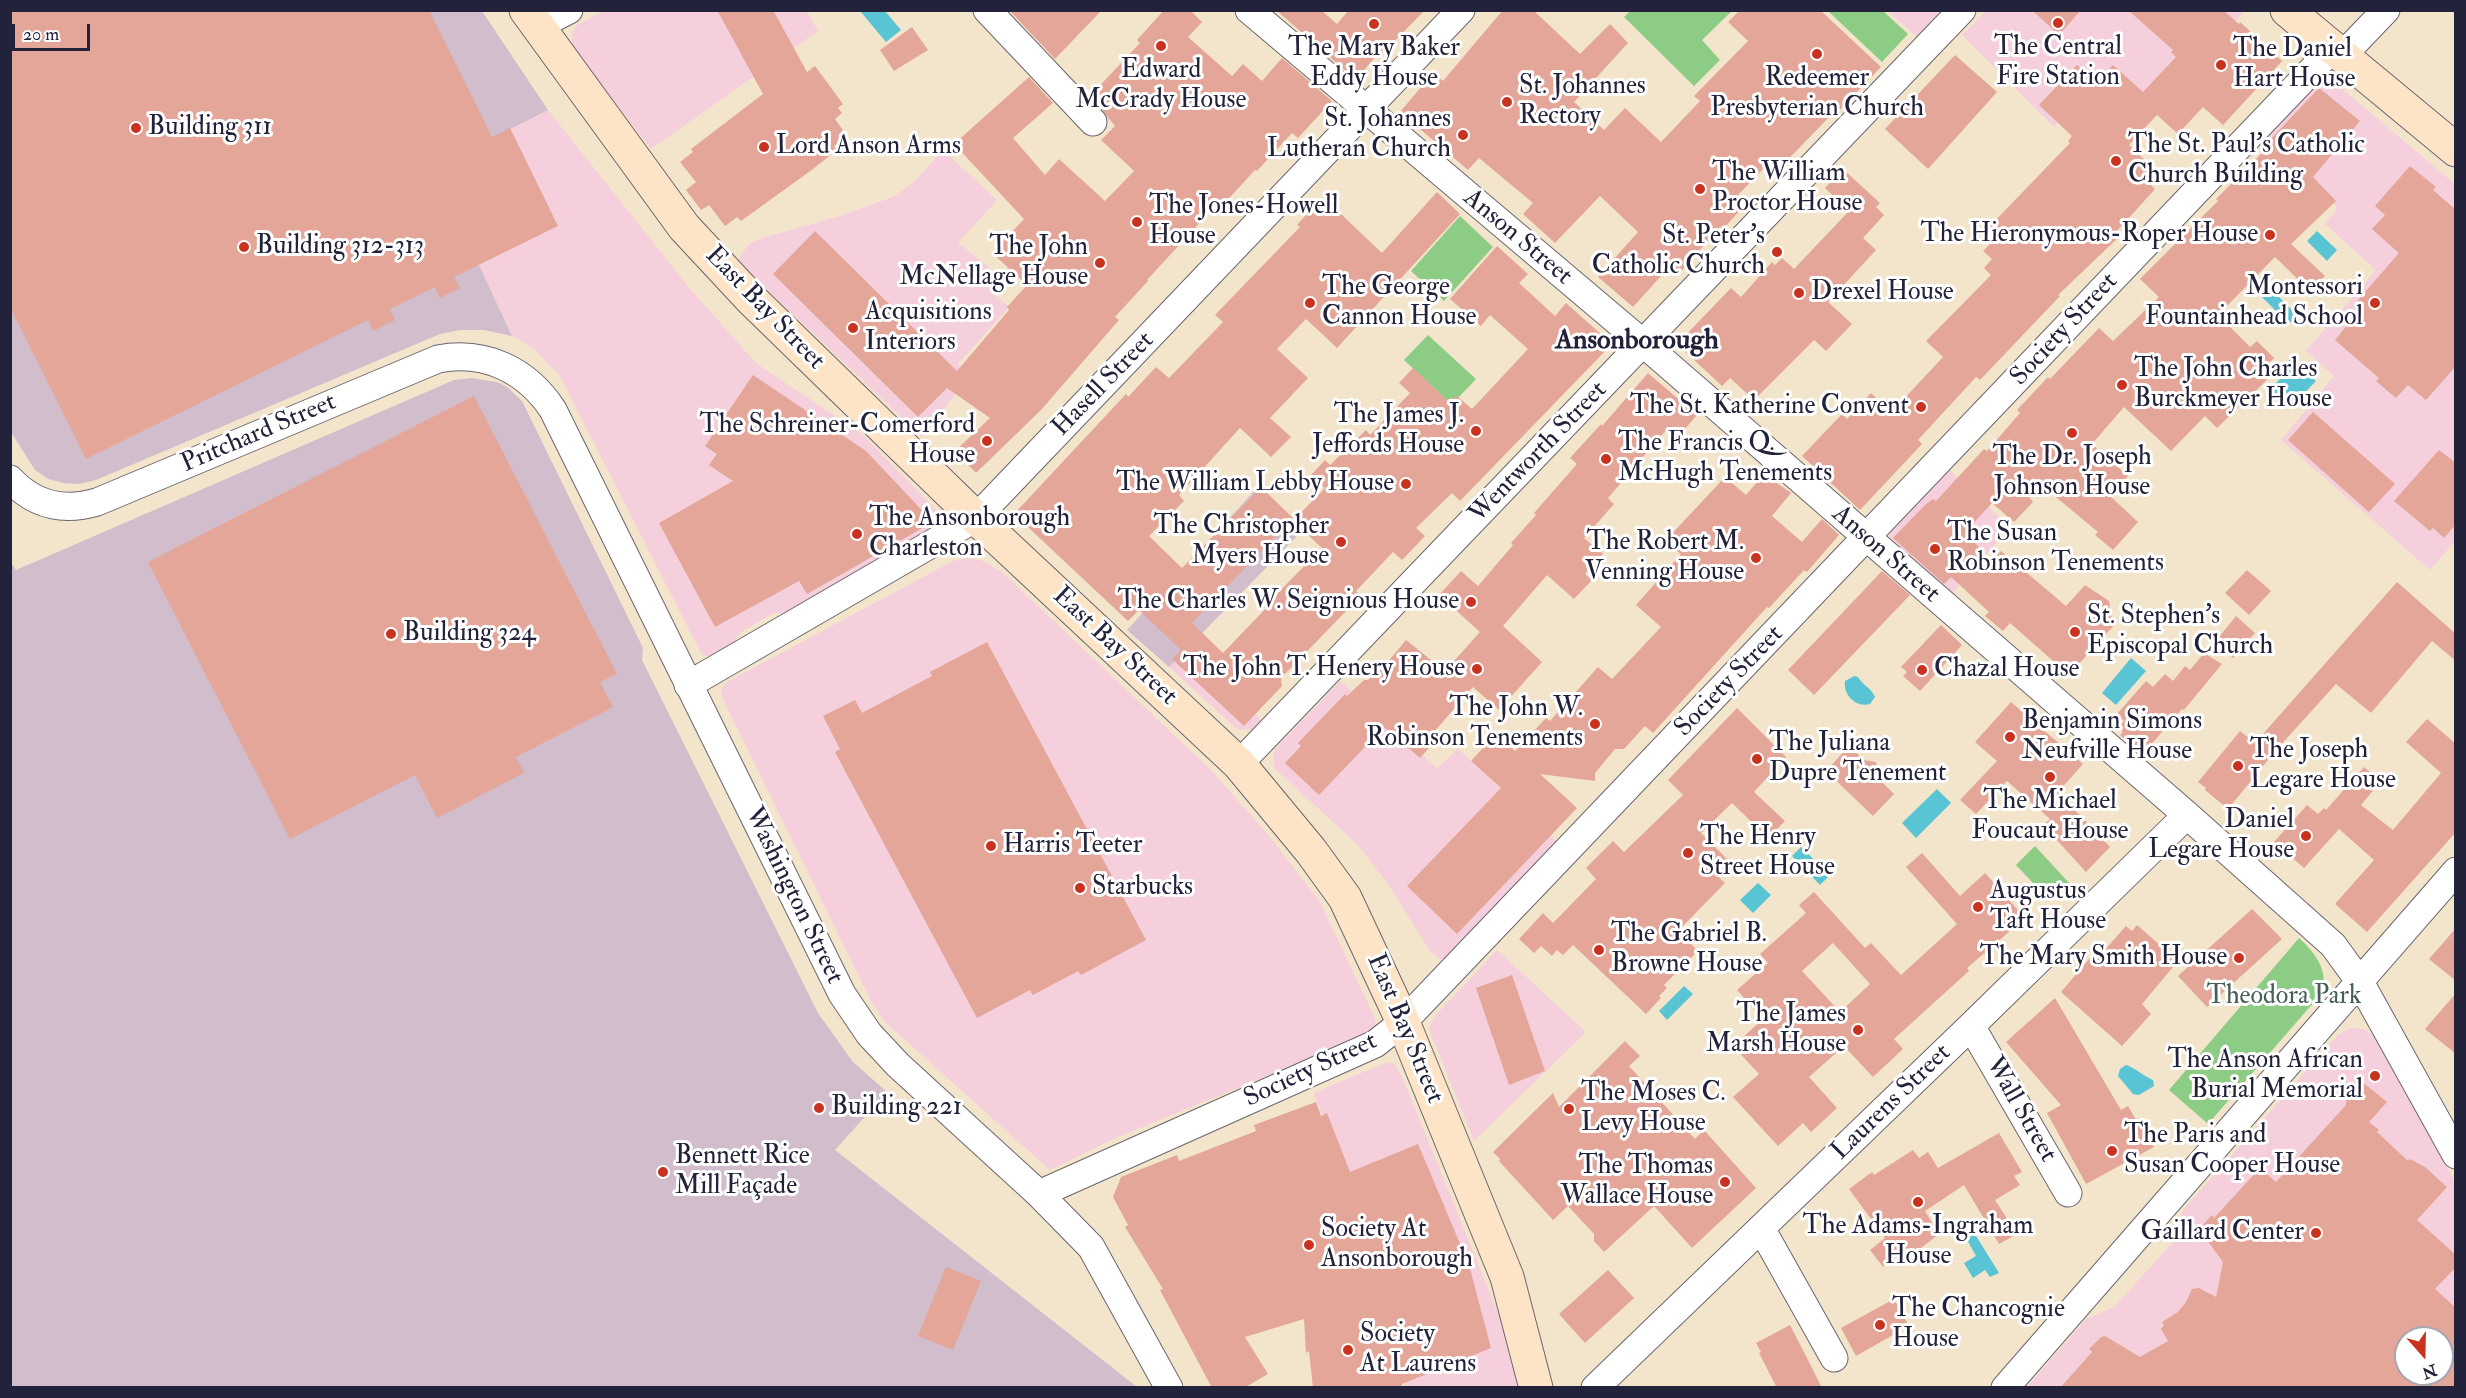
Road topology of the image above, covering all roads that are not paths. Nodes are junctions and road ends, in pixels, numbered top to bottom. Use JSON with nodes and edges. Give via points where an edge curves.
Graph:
{"nodes":[{"id":1,"x":569,"y":10,"type":"edge"},
{"id":2,"x":987,"y":10,"type":"edge"},
{"id":3,"x":1249,"y":10,"type":"edge"},
{"id":4,"x":1461,"y":10,"type":"edge"},
{"id":5,"x":1962,"y":10,"type":"edge"},
{"id":6,"x":2287,"y":10,"type":"edge"},
{"id":7,"x":2386,"y":10,"type":"edge"},
{"id":8,"x":532,"y":18,"type":"edge"},
{"id":9,"x":2337,"y":52,"type":"junction"},
{"id":10,"x":1365,"y":111,"type":"junction"},
{"id":11,"x":1093,"y":122,"type":"dead end"},
{"id":12,"x":2456,"y":150,"type":"edge"},
{"id":13,"x":1644,"y":344,"type":"junction"},
{"id":14,"x":488,"y":360,"type":"joint"},
{"id":15,"x":10,"y":479,"type":"edge"},
{"id":16,"x":976,"y":518,"type":"junction"},
{"id":17,"x":1867,"y":539,"type":"junction"},
{"id":18,"x":688,"y":685,"type":"junction"},
{"id":19,"x":1239,"y":764,"type":"junction"},
{"id":20,"x":2187,"y":815,"type":"junction"},
{"id":21,"x":2456,"y":870,"type":"edge"},
{"id":22,"x":2360,"y":982,"type":"junction"},
{"id":23,"x":1403,"y":1022,"type":"junction"},
{"id":24,"x":1971,"y":1026,"type":"junction"},
{"id":25,"x":2456,"y":1155,"type":"edge"},
{"id":26,"x":2068,"y":1193,"type":"dead end"},
{"id":27,"x":1039,"y":1194,"type":"junction"},
{"id":28,"x":1761,"y":1228,"type":"junction"},
{"id":29,"x":1834,"y":1358,"type":"dead end"},
{"id":30,"x":1169,"y":1388,"type":"edge"},
{"id":31,"x":1536,"y":1388,"type":"edge"},
{"id":32,"x":1594,"y":1388,"type":"edge"},
{"id":33,"x":2005,"y":1388,"type":"edge"}],
"edges":[{"from":1,"to":8,"type":"street"},
{"from":2,"to":11,"type":"street"},
{"from":3,"to":10,"type":"street","name":"Anson Street"},
{"from":4,"to":10,"type":"street","name":"Hasell Street"},
{"from":5,"to":13,"type":"street","name":"Wentworth Street"},
{"from":6,"to":9,"type":"street"},
{"from":7,"to":9,"type":"street","name":"Society Street"},
{"from":8,"to":16,"type":"street","name":"East Bay Street","via":[[684,227],[752,300]]},
{"from":9,"to":12,"type":"street"},
{"from":9,"to":17,"type":"street","name":"Society Street"},
{"from":10,"to":13,"type":"street","name":"Anson Street"},
{"from":10,"to":16,"type":"street","name":"Hasell Street"},
{"from":13,"to":17,"type":"street","name":"Anson Street"},
{"from":13,"to":19,"type":"street","name":"Wentworth Street"},
{"from":14,"to":15,"type":"street","name":"Pritchard Street","via":[[455,355],[438,358],[97,502],[58,507],[31,497]]},
{"from":14,"to":18,"type":"street","name":"Washington Street","via":[[520,373],[553,410]]},
{"from":16,"to":18,"type":"street","name":"Hasell Street"},
{"from":16,"to":19,"type":"street","name":"East Bay Street"},
{"from":17,"to":20,"type":"street","name":"Anson Street"},
{"from":17,"to":23,"type":"street","name":"Society Street"},
{"from":18,"to":27,"type":"street","name":"Washington Street","via":[[842,994],[869,1035]]},
{"from":19,"to":23,"type":"street","name":"East Bay Street","via":[[1345,898]]},
{"from":20,"to":22,"type":"street","name":"Anson Street","via":[[2333,945]]},
{"from":20,"to":24,"type":"street","name":"Laurens Street"},
{"from":21,"to":22,"type":"street"},
{"from":22,"to":25,"type":"street","name":"Anson Street"},
{"from":22,"to":33,"type":"street"},
{"from":23,"to":27,"type":"street","name":"Society Street","via":[[1375,1044]]},
{"from":23,"to":31,"type":"street","name":"East Bay Street","via":[[1508,1278]]},
{"from":24,"to":26,"type":"street","name":"Wall Street"},
{"from":24,"to":28,"type":"street","name":"Laurens Street"},
{"from":27,"to":30,"type":"street","name":"Washington Street","via":[[1091,1247]]},
{"from":28,"to":29,"type":"street"},
{"from":28,"to":32,"type":"street","name":"Laurens Street"}]}
